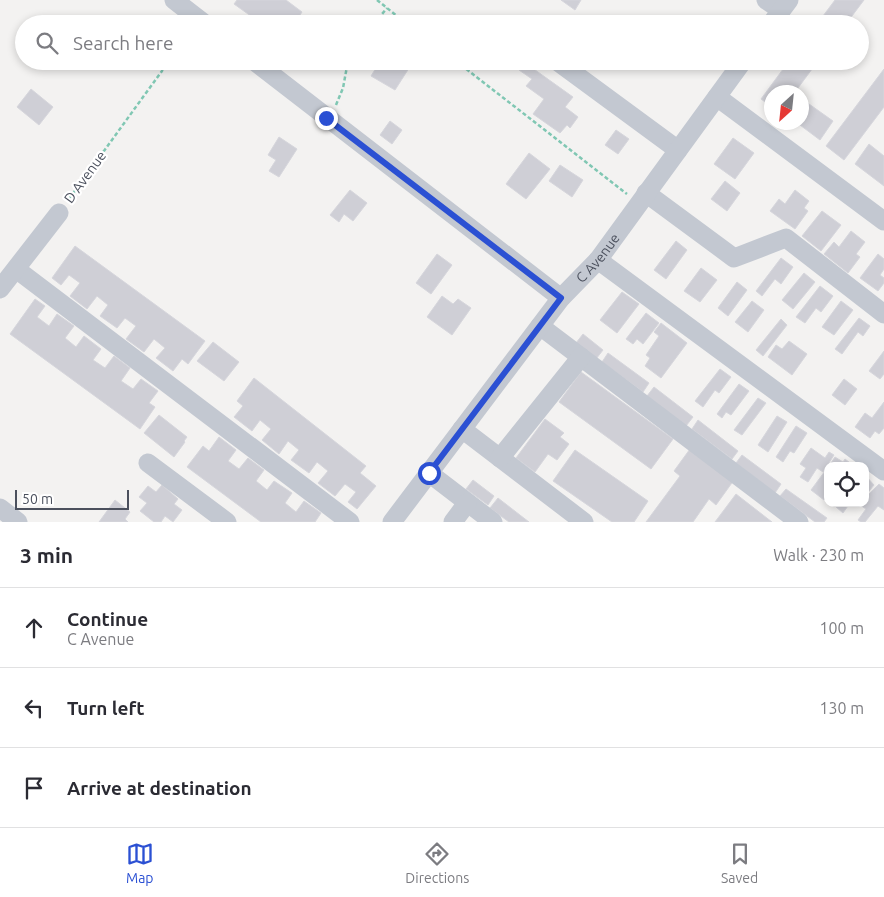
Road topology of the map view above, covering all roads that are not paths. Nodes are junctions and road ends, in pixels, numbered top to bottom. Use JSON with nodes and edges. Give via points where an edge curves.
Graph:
{"nodes":[{"id":1,"x":174,"y":0,"type":"edge"},
{"id":2,"x":193,"y":15,"type":"edge"},
{"id":3,"x":265,"y":70,"type":"edge"},
{"id":4,"x":569,"y":70,"type":"edge"},
{"id":5,"x":737,"y":70,"type":"edge"},
{"id":6,"x":717,"y":96,"type":"junction"},
{"id":7,"x":678,"y":150,"type":"junction"},
{"id":8,"x":643,"y":198,"type":"junction"},
{"id":9,"x":59,"y":213,"type":"road end"},
{"id":10,"x":884,"y":221,"type":"edge"},
{"id":11,"x":598,"y":260,"type":"junction"},
{"id":12,"x":16,"y":269,"type":"junction"},
{"id":13,"x":0,"y":289,"type":"edge"},
{"id":14,"x":561,"y":298,"type":"junction"},
{"id":15,"x":884,"y":314,"type":"edge"},
{"id":16,"x":540,"y":326,"type":"junction"},
{"id":17,"x":580,"y":357,"type":"junction"},
{"id":18,"x":462,"y":429,"type":"junction"},
{"id":19,"x":500,"y":458,"type":"junction"},
{"id":20,"x":148,"y":463,"type":"dead end"},
{"id":21,"x":884,"y":471,"type":"edge"},
{"id":22,"x":429,"y":473,"type":"junction"},
{"id":23,"x":468,"y":503,"type":"junction"},
{"id":24,"x":0,"y":508,"type":"edge"},
{"id":25,"x":18,"y":522,"type":"edge"},
{"id":26,"x":227,"y":522,"type":"edge"},
{"id":27,"x":350,"y":522,"type":"edge"},
{"id":28,"x":392,"y":522,"type":"edge"},
{"id":29,"x":453,"y":522,"type":"edge"},
{"id":30,"x":493,"y":522,"type":"edge"},
{"id":31,"x":584,"y":522,"type":"edge"},
{"id":32,"x":799,"y":522,"type":"edge"}],
"edges":[{"from":1,"to":2,"type":"street"},
{"from":3,"to":14,"type":"street"},
{"from":4,"to":7,"type":"street"},
{"from":5,"to":6,"type":"street","name":"C Avenue"},
{"from":6,"to":7,"type":"street","name":"C Avenue"},
{"from":6,"to":10,"type":"street"},
{"from":7,"to":8,"type":"street","name":"C Avenue"},
{"from":8,"to":11,"type":"street","name":"C Avenue"},
{"from":8,"to":15,"type":"street","via":[[734,258],[786,238]]},
{"from":9,"to":12,"type":"street","name":"D Avenue"},
{"from":11,"to":14,"type":"street","name":"C Avenue"},
{"from":11,"to":21,"type":"street"},
{"from":12,"to":13,"type":"street","name":"D Avenue"},
{"from":12,"to":27,"type":"street"},
{"from":14,"to":16,"type":"street","name":"C Avenue"},
{"from":16,"to":17,"type":"street"},
{"from":16,"to":18,"type":"street","name":"C Avenue"},
{"from":17,"to":19,"type":"street"},
{"from":17,"to":32,"type":"street"},
{"from":18,"to":19,"type":"street"},
{"from":18,"to":22,"type":"street","name":"C Avenue"},
{"from":19,"to":31,"type":"street"},
{"from":20,"to":26,"type":"street"},
{"from":22,"to":23,"type":"street"},
{"from":22,"to":28,"type":"street","name":"C Avenue"},
{"from":23,"to":29,"type":"street"},
{"from":23,"to":30,"type":"street"},
{"from":24,"to":25,"type":"street"}]}
